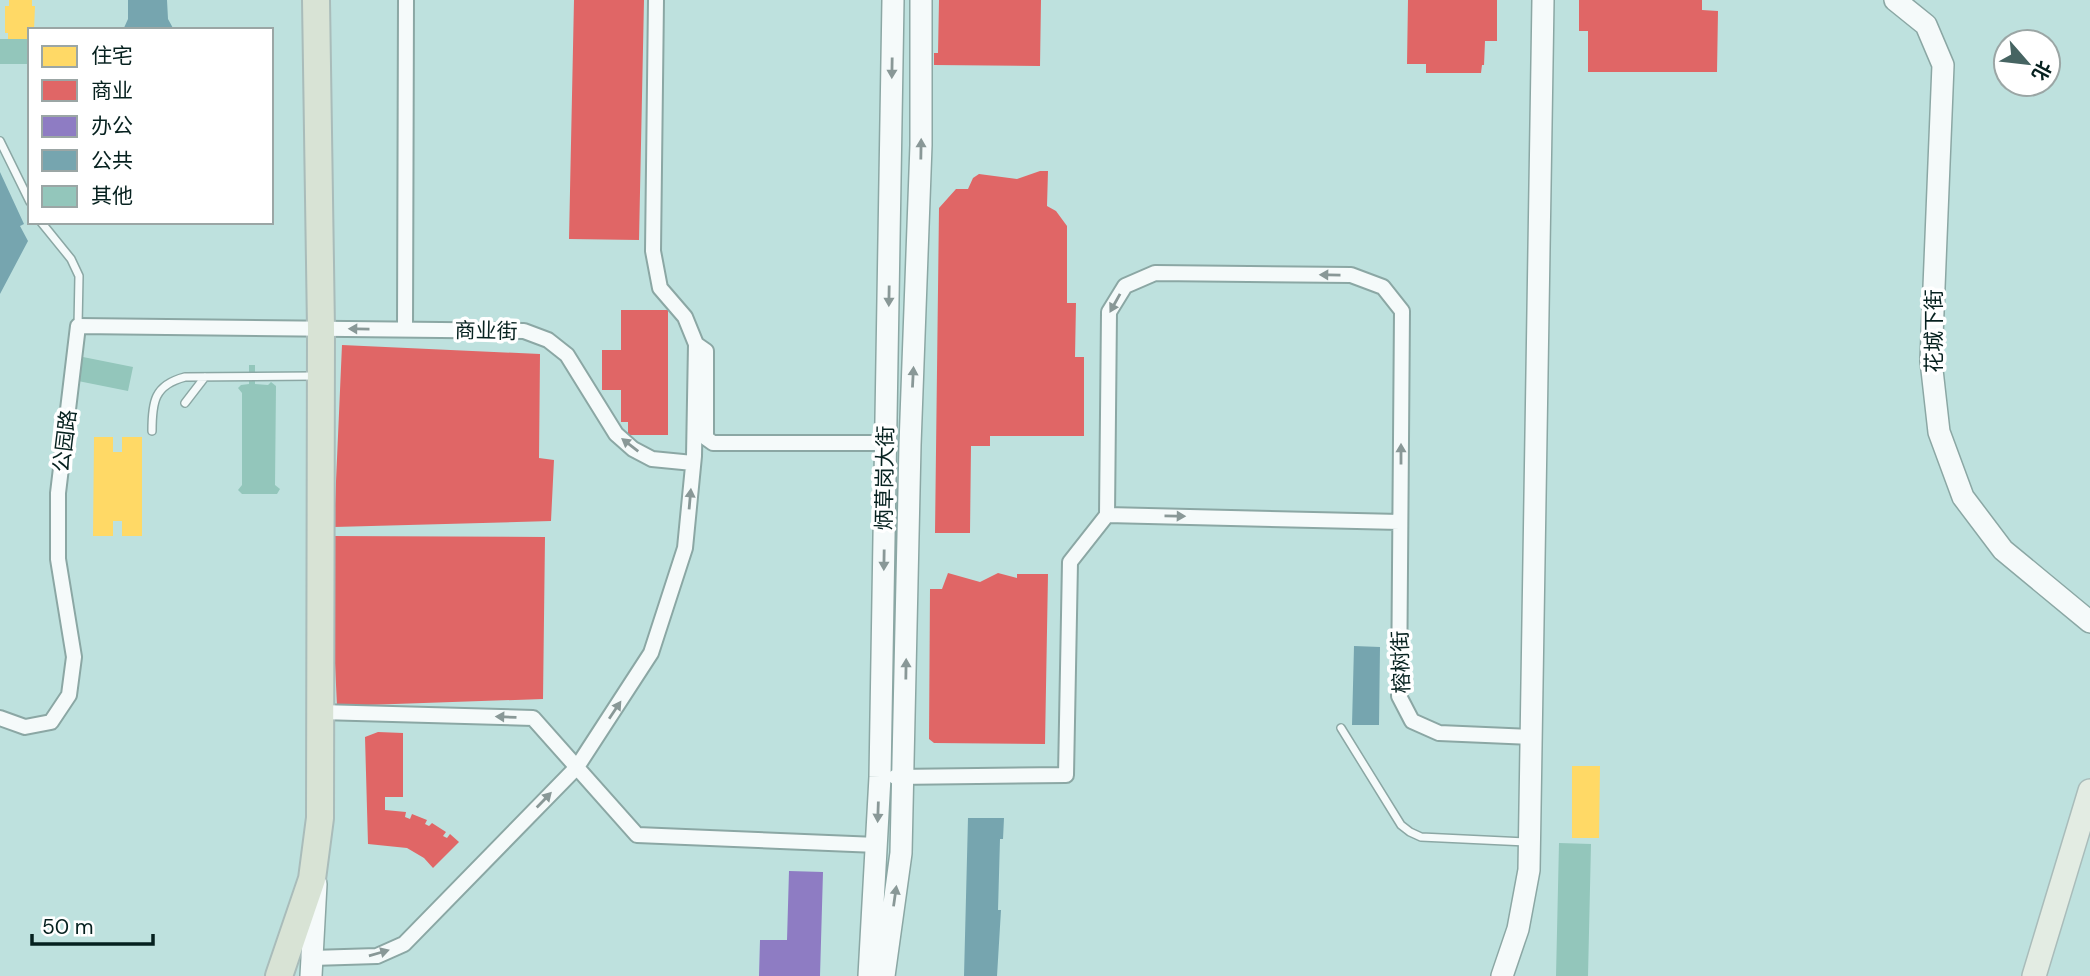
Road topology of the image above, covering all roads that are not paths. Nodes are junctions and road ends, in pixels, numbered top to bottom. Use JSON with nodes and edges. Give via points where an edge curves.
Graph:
{"nodes":[{"id":1,"x":301,"y":0,"type":"edge"},
{"id":2,"x":316,"y":0,"type":"edge"},
{"id":3,"x":406,"y":0,"type":"edge"},
{"id":4,"x":656,"y":0,"type":"edge"},
{"id":5,"x":893,"y":0,"type":"edge"},
{"id":6,"x":921,"y":0,"type":"edge"},
{"id":7,"x":1543,"y":0,"type":"edge"},
{"id":8,"x":1895,"y":0,"type":"edge"},
{"id":9,"x":0,"y":141,"type":"edge"},
{"id":10,"x":28,"y":198,"type":"edge"},
{"id":11,"x":43,"y":224,"type":"edge"},
{"id":12,"x":78,"y":326,"type":"junction"},
{"id":13,"x":312,"y":329,"type":"junction"},
{"id":14,"x":405,"y":330,"type":"junction"},
{"id":15,"x":696,"y":344,"type":"junction"},
{"id":16,"x":312,"y":376,"type":"junction"},
{"id":17,"x":205,"y":377,"type":"junction"},
{"id":18,"x":185,"y":404,"type":"dead end"},
{"id":19,"x":152,"y":431,"type":"dead end"},
{"id":20,"x":886,"y":443,"type":"junction"},
{"id":21,"x":693,"y":463,"type":"junction"},
{"id":22,"x":1107,"y":515,"type":"junction"},
{"id":23,"x":1400,"y":522,"type":"junction"},
{"id":24,"x":2090,"y":622,"type":"edge"},
{"id":25,"x":320,"y":712,"type":"junction"},
{"id":26,"x":0,"y":718,"type":"edge"},
{"id":27,"x":1341,"y":728,"type":"dead end"},
{"id":28,"x":1531,"y":737,"type":"junction"},
{"id":29,"x":577,"y":767,"type":"junction"},
{"id":30,"x":880,"y":777,"type":"junction"},
{"id":31,"x":904,"y":777,"type":"junction"},
{"id":32,"x":2090,"y":791,"type":"edge"},
{"id":33,"x":320,"y":818,"type":"junction"},
{"id":34,"x":1529,"y":842,"type":"junction"},
{"id":35,"x":877,"y":845,"type":"junction"},
{"id":36,"x":312,"y":967,"type":"edge"},
{"id":37,"x":875,"y":969,"type":"edge"},
{"id":38,"x":1509,"y":970,"type":"edge"},
{"id":39,"x":266,"y":976,"type":"edge"},
{"id":40,"x":279,"y":976,"type":"edge"},
{"id":41,"x":2034,"y":976,"type":"edge"}],
"edges":[{"from":1,"to":13,"type":"highway"},
{"from":2,"to":13,"type":"highway"},
{"from":3,"to":14,"type":"street"},
{"from":4,"to":15,"type":"street","via":[[653,251],[660,288],[685,317]]},
{"from":5,"to":20,"type":"street","name":"炳草岗大街","one_way":true},
{"from":31,"to":6,"type":"street","name":"炳草岗大街","one_way":true},
{"from":7,"to":28,"type":"street"},
{"from":8,"to":24,"type":"street","name":"花城下街","via":[[1926,25],[1943,65],[1931,361],[1939,432],[1963,496],[2004,551]]},
{"from":9,"to":10,"type":"lane"},
{"from":11,"to":12,"type":"lane","via":[[79,276]]},
{"from":12,"to":13,"type":"street"},
{"from":12,"to":26,"type":"street","name":"公园路","via":[[58,493],[58,559],[74,657],[69,695],[51,722],[25,727]]},
{"from":14,"to":13,"type":"street","name":"商业街","one_way":true},
{"from":13,"to":16,"type":"highway"},
{"from":21,"to":14,"type":"street","name":"商业街","one_way":true,"via":[[652,459],[633,449],[616,434],[567,355],[548,340],[524,331]]},
{"from":15,"to":20,"type":"street","via":[[706,351],[706,438],[713,443]]},
{"from":15,"to":21,"type":"street"},
{"from":16,"to":17,"type":"lane"},
{"from":16,"to":25,"type":"highway"},
{"from":16,"to":39,"type":"highway","via":[[307,821]]},
{"from":17,"to":18,"type":"lane"},
{"from":17,"to":19,"type":"lane","via":[[172,380],[162,388],[152,410]]},
{"from":20,"to":30,"type":"street","name":"炳草岗大街","one_way":true},
{"from":29,"to":21,"type":"street","one_way":true,"via":[[651,653],[685,548]]},
{"from":22,"to":23,"type":"street","one_way":true},
{"from":23,"to":22,"type":"street","name":"榕树街","one_way":true,"via":[[1402,311],[1383,287],[1351,275],[1155,273],[1125,286],[1109,312]]},
{"from":22,"to":31,"type":"street","via":[[1070,562],[1066,775]]},
{"from":23,"to":28,"type":"street","name":"榕树街","via":[[1399,696],[1412,721],[1439,733]]},
{"from":29,"to":25,"type":"street","one_way":true,"via":[[533,718]]},
{"from":25,"to":33,"type":"highway"},
{"from":27,"to":34,"type":"lane","via":[[1401,825],[1410,832],[1421,837]]},
{"from":28,"to":34,"type":"street"},
{"from":29,"to":35,"type":"street","via":[[637,835]]},
{"from":36,"to":29,"type":"street","one_way":true,"via":[[377,956],[404,944]]},
{"from":30,"to":31,"type":"street"},
{"from":30,"to":35,"type":"street","name":"炳草岗大街","one_way":true},
{"from":37,"to":31,"type":"street","name":"炳草岗大街","one_way":true,"via":[[901,853]]},
{"from":32,"to":41,"type":"main road"},
{"from":33,"to":36,"type":"street"},
{"from":33,"to":40,"type":"highway","via":[[312,879]]},
{"from":34,"to":38,"type":"street","via":[[1529,870]]},
{"from":35,"to":37,"type":"street","name":"炳草岗大街"}]}
